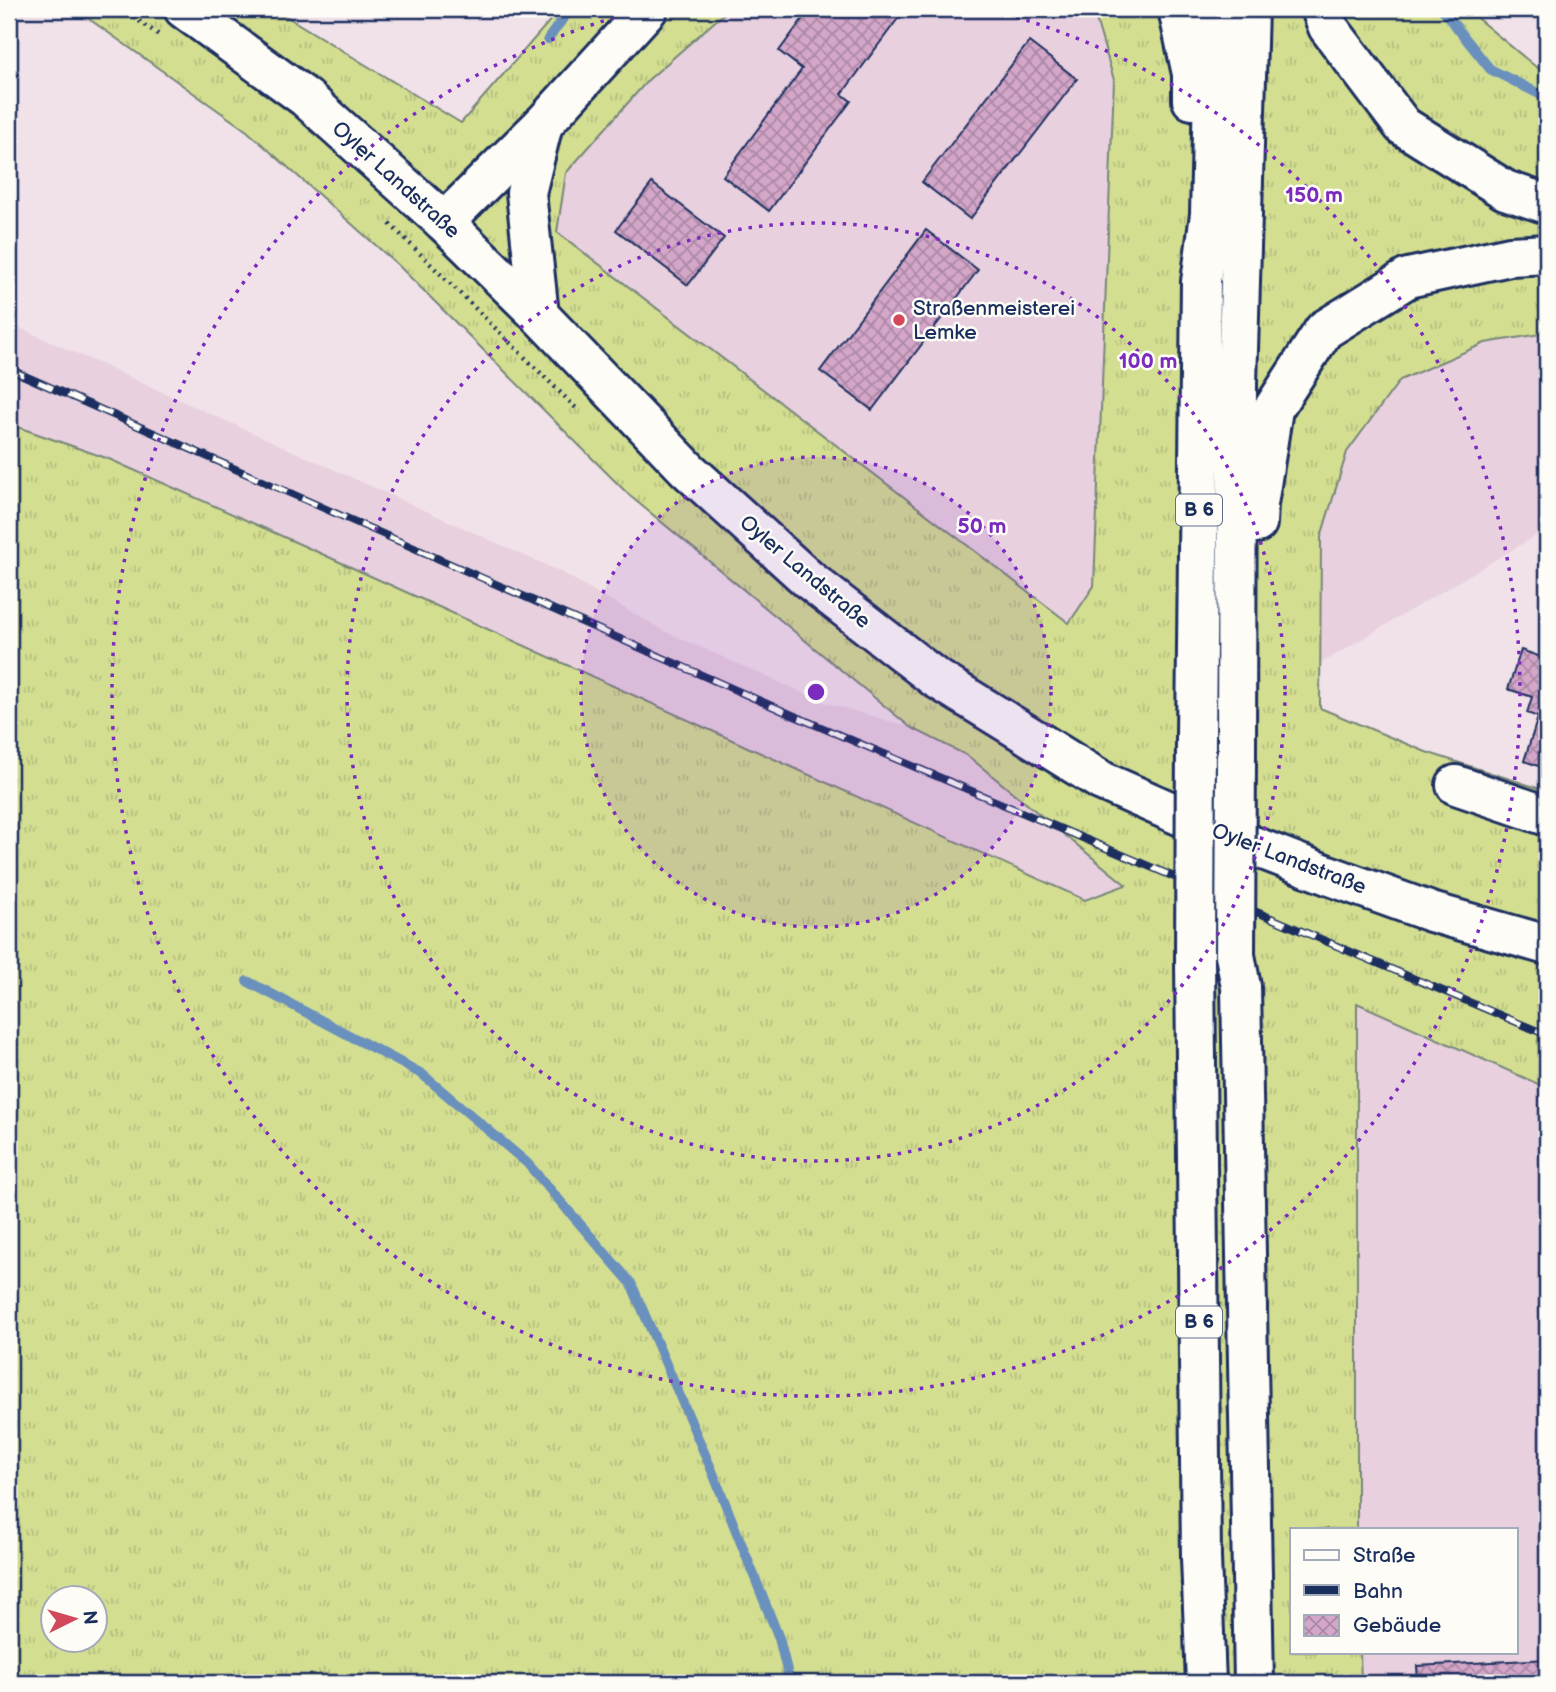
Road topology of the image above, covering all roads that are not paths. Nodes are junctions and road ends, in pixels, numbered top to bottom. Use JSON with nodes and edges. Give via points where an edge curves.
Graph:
{"nodes":[{"id":1,"x":184,"y":9,"type":"edge"},
{"id":2,"x":649,"y":9,"type":"edge"},
{"id":3,"x":1178,"y":9,"type":"edge"},
{"id":4,"x":1215,"y":9,"type":"edge"},
{"id":5,"x":1248,"y":9,"type":"edge"},
{"id":6,"x":1321,"y":9,"type":"edge"},
{"id":7,"x":543,"y":124,"type":"junction"},
{"id":8,"x":1547,"y":204,"type":"edge"},
{"id":9,"x":444,"y":222,"type":"junction"},
{"id":10,"x":1547,"y":254,"type":"edge"},
{"id":11,"x":1201,"y":282,"type":"junction"},
{"id":12,"x":539,"y":315,"type":"junction"},
{"id":13,"x":1245,"y":760,"type":"junction"},
{"id":14,"x":1456,"y":785,"type":"dead end"},
{"id":15,"x":1547,"y":816,"type":"edge"},
{"id":16,"x":1547,"y":945,"type":"edge"},
{"id":17,"x":1206,"y":1683,"type":"edge"},
{"id":18,"x":1254,"y":1683,"type":"edge"}],
"edges":[{"from":1,"to":9,"type":"main road","name":"Oyler Landstraße","via":[[306,98]]},
{"from":2,"to":7,"type":"main road"},
{"from":3,"to":11,"type":"main road","via":[[1192,74],[1190,214]]},
{"from":4,"to":11,"type":"main road","number":"B 6","via":[[1210,214]]},
{"from":5,"to":13,"type":"main road","number":"B 6","via":[[1237,384]]},
{"from":6,"to":8,"type":"main road","via":[[1328,27],[1403,126],[1505,190]]},
{"from":7,"to":9,"type":"main road"},
{"from":7,"to":12,"type":"main road","via":[[526,193]]},
{"from":9,"to":12,"type":"main road","name":"Oyler Landstraße"},
{"from":10,"to":13,"type":"main road","via":[[1510,256],[1408,278],[1324,330],[1273,409],[1258,504]]},
{"from":11,"to":17,"type":"main road","number":"B 6","bridge":true,"via":[[1195,960]]},
{"from":12,"to":16,"type":"main road","name":"Oyler Landstraße","via":[[688,470],[808,579],[934,677],[1101,781],[1217,832],[1431,912]]},
{"from":13,"to":18,"type":"main road","number":"B 6","bridge":true,"via":[[1235,955],[1241,987]]},
{"from":14,"to":15,"type":"main road"}]}
